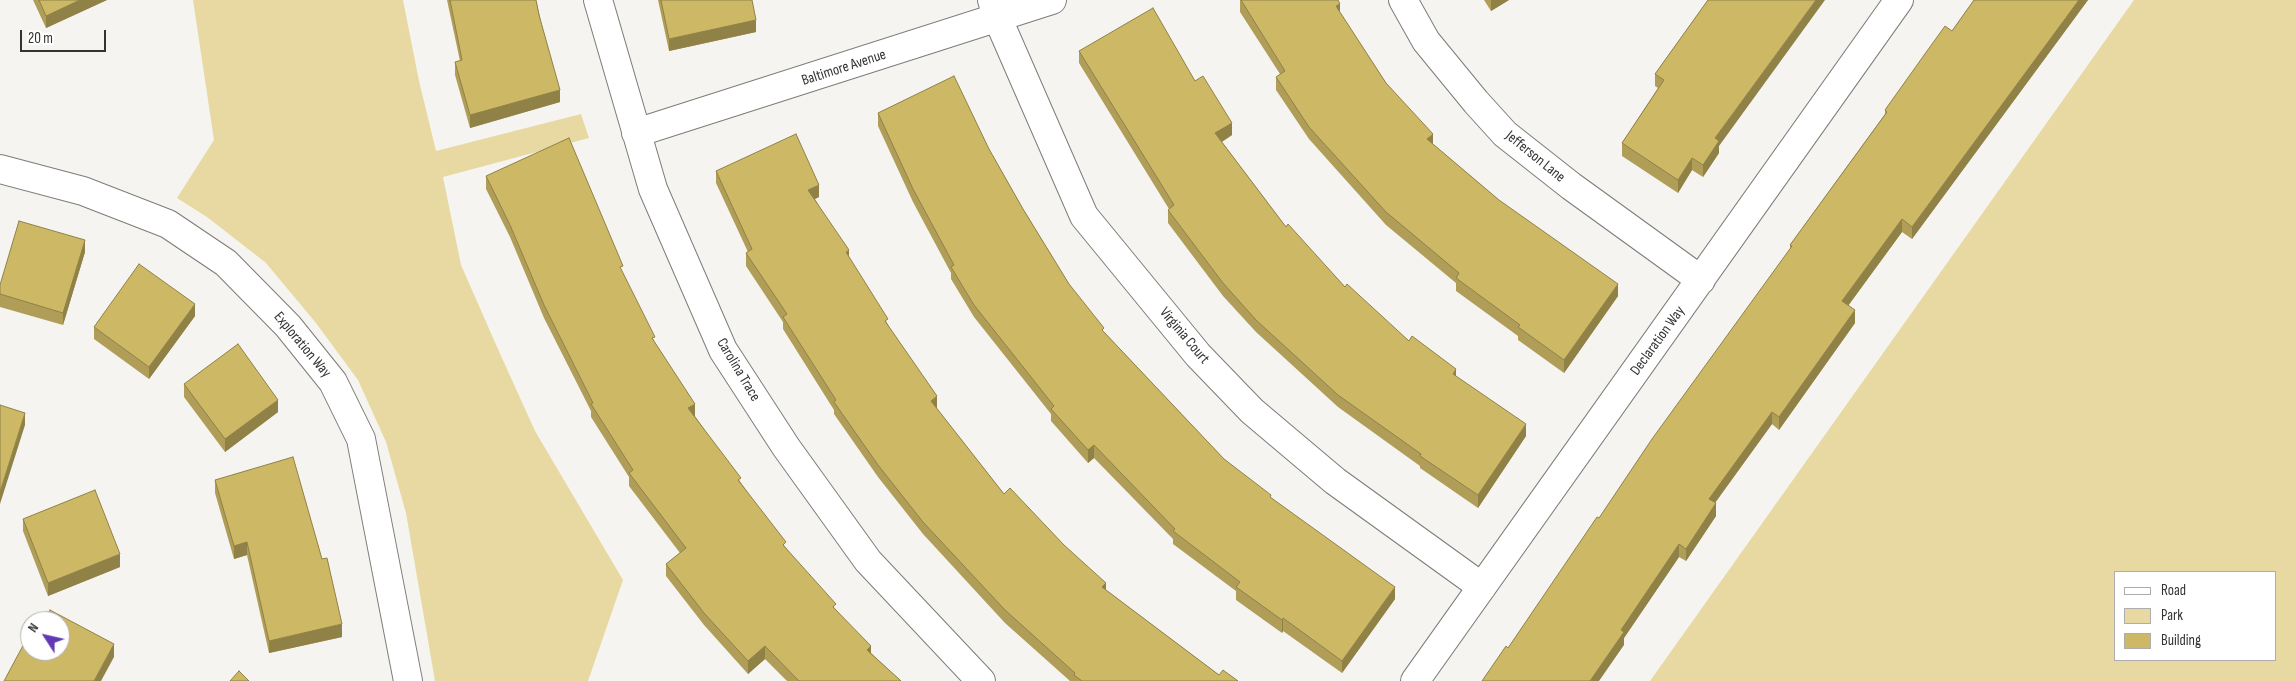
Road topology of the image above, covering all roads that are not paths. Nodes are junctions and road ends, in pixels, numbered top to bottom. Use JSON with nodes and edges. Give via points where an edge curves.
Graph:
{"nodes":[{"id":1,"x":598,"y":0,"type":"edge"},
{"id":2,"x":1052,"y":0,"type":"edge"},
{"id":3,"x":1403,"y":0,"type":"edge"},
{"id":4,"x":1899,"y":0,"type":"edge"},
{"id":5,"x":995,"y":10,"type":"edge"},
{"id":6,"x":636,"y":134,"type":"junction"},
{"id":7,"x":0,"y":169,"type":"edge"},
{"id":8,"x":1701,"y":280,"type":"junction"},
{"id":9,"x":1482,"y":587,"type":"junction"},
{"id":10,"x":408,"y":681,"type":"edge"},
{"id":11,"x":982,"y":681,"type":"edge"},
{"id":12,"x":1415,"y":681,"type":"edge"}],
"edges":[{"from":1,"to":6,"type":"street","name":"Carolina Trace"},
{"from":2,"to":5,"type":"street","name":"Baltimore Avenue"},
{"from":3,"to":8,"type":"street","name":"Jefferson Lane","via":[[1426,41],[1505,134]]},
{"from":4,"to":8,"type":"street","name":"Declaration Way"},
{"from":5,"to":6,"type":"street","name":"Baltimore Avenue"},
{"from":5,"to":9,"type":"street","name":"Virginia Court","via":[[1084,216],[1198,355],[1252,411],[1335,481]]},
{"from":6,"to":11,"type":"street","name":"Carolina Trace","via":[[653,188],[723,350],[786,447],[868,561]]},
{"from":7,"to":10,"type":"street","name":"Exploration Way","via":[[83,191],[168,224],[226,263],[288,326],[327,375],[361,438]]},
{"from":8,"to":9,"type":"street","name":"Declaration Way"},
{"from":9,"to":12,"type":"street","name":"Declaration Way"}]}
